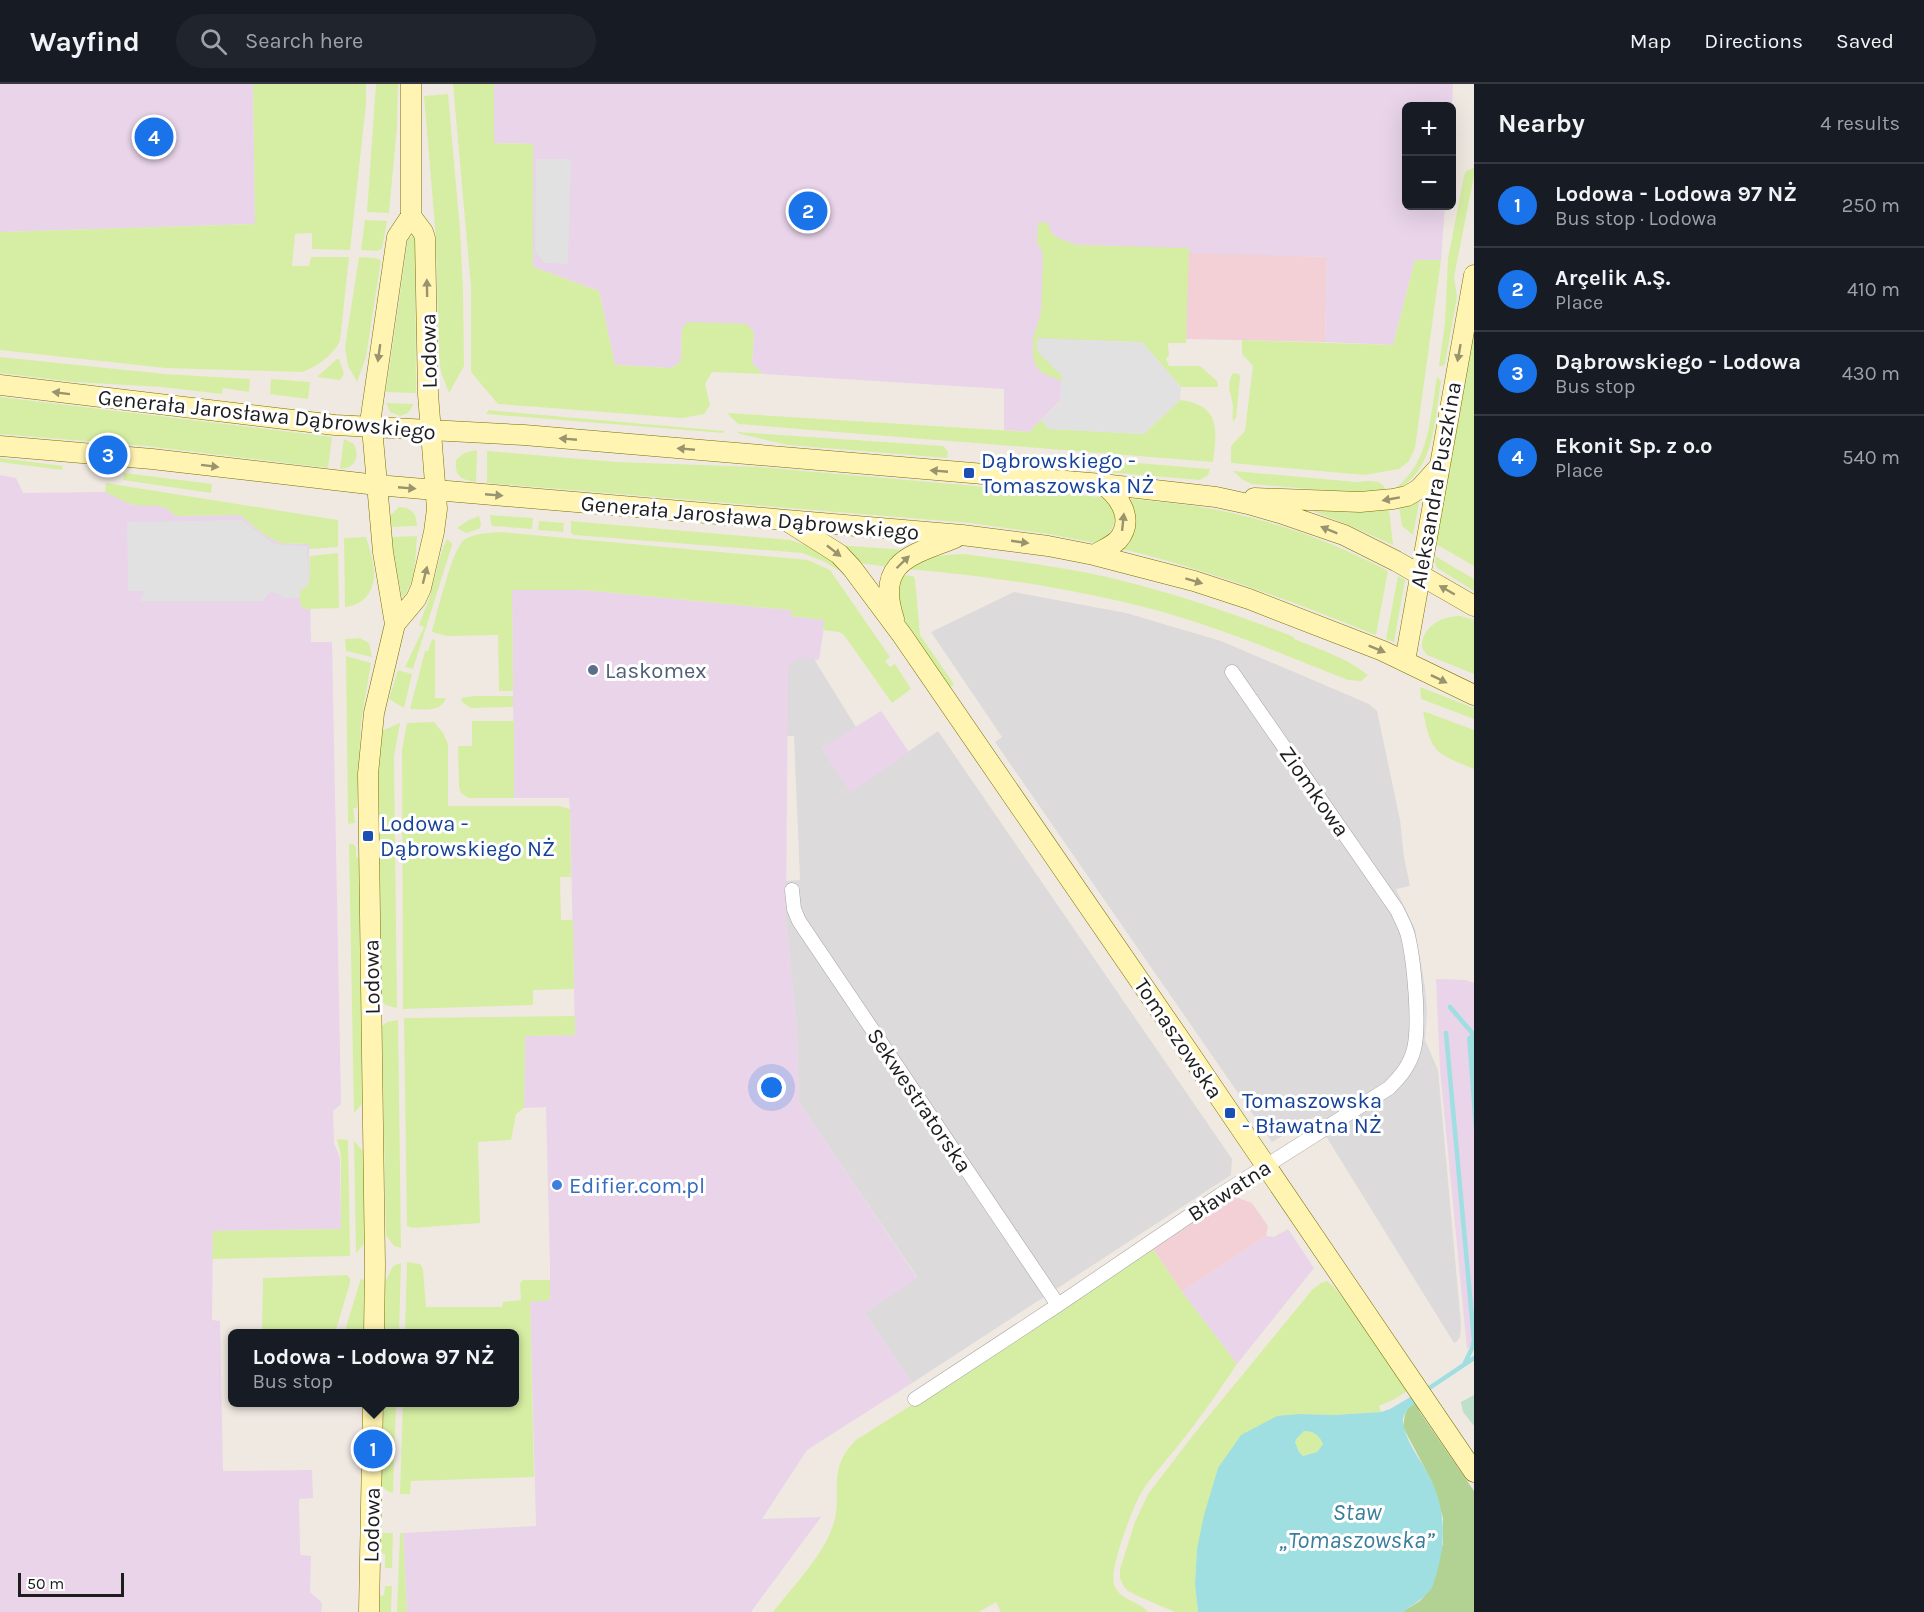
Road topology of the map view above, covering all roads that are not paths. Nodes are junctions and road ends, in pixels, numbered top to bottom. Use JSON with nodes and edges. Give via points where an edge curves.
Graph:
{"nodes":[{"id":1,"x":411,"y":84,"type":"edge"},
{"id":2,"x":411,"y":216,"type":"junction"},
{"id":3,"x":1474,"y":274,"type":"edge"},
{"id":4,"x":0,"y":385,"type":"edge"},
{"id":5,"x":372,"y":427,"type":"junction"},
{"id":6,"x":432,"y":431,"type":"junction"},
{"id":7,"x":0,"y":446,"type":"edge"},
{"id":8,"x":1438,"y":468,"type":"junction"},
{"id":9,"x":1102,"y":484,"type":"junction"},
{"id":10,"x":377,"y":485,"type":"junction"},
{"id":11,"x":436,"y":490,"type":"junction"},
{"id":12,"x":1216,"y":497,"type":"junction"},
{"id":13,"x":785,"y":520,"type":"junction"},
{"id":14,"x":962,"y":535,"type":"junction"},
{"id":15,"x":1094,"y":555,"type":"junction"},
{"id":16,"x":1419,"y":574,"type":"junction"},
{"id":17,"x":1474,"y":606,"type":"edge"},
{"id":18,"x":395,"y":624,"type":"junction"},
{"id":19,"x":902,"y":635,"type":"junction"},
{"id":20,"x":1405,"y":661,"type":"junction"},
{"id":21,"x":1232,"y":672,"type":"dead end"},
{"id":22,"x":1474,"y":695,"type":"edge"},
{"id":23,"x":792,"y":890,"type":"dead end"},
{"id":24,"x":1397,"y":910,"type":"joint"},
{"id":25,"x":1266,"y":1166,"type":"junction"},
{"id":26,"x":1058,"y":1305,"type":"junction"},
{"id":27,"x":374,"y":1329,"type":"edge"},
{"id":28,"x":915,"y":1399,"type":"dead end"},
{"id":29,"x":373,"y":1407,"type":"edge"},
{"id":30,"x":1474,"y":1472,"type":"edge"},
{"id":31,"x":369,"y":1612,"type":"edge"}],
"edges":[{"from":1,"to":2,"type":"main road","name":"Lodowa"},
{"from":2,"to":5,"type":"main road","name":"Lodowa","one_way":true,"via":[[397,237],[372,400]]},
{"from":6,"to":2,"type":"main road","name":"Lodowa","one_way":true,"via":[[425,238]]},
{"from":3,"to":8,"type":"main road","name":"Aleksandra Puszkina","one_way":true},
{"from":5,"to":4,"type":"main road","name":"Generała Jarosława Dąbrowskiego","one_way":true},
{"from":5,"to":6,"type":"main road","name":"Generała Jarosława Dąbrowskiego"},
{"from":5,"to":10,"type":"main road","name":"Lodowa"},
{"from":9,"to":6,"type":"main road","name":"Generała Jarosława Dąbrowskiego","one_way":true,"via":[[524,435]]},
{"from":6,"to":11,"type":"main road","name":"Lodowa"},
{"from":7,"to":10,"type":"main road","name":"Generała Jarosława Dąbrowskiego","one_way":true},
{"from":8,"to":12,"type":"main road","name":"Generała Jarosława Dąbrowskiego","one_way":true,"via":[[1419,489],[1388,500]]},
{"from":8,"to":16,"type":"main road","name":"Aleksandra Puszkina"},
{"from":9,"to":12,"type":"main road","name":"Generała Jarosława Dąbrowskiego"},
{"from":15,"to":9,"type":"main road","one_way":true,"via":[[1109,548],[1124,526],[1122,504]]},
{"from":10,"to":11,"type":"main road","name":"Generała Jarosława Dąbrowskiego","one_way":true},
{"from":10,"to":18,"type":"main road","name":"Lodowa"},
{"from":11,"to":13,"type":"main road","name":"Generała Jarosława Dąbrowskiego","one_way":true},
{"from":18,"to":11,"type":"main road","name":"Lodowa","one_way":true,"via":[[421,588],[436,519]]},
{"from":16,"to":12,"type":"main road","name":"Generała Jarosława Dąbrowskiego","one_way":true,"via":[[1312,523]]},
{"from":13,"to":14,"type":"main road","name":"Generała Jarosława Dąbrowskiego"},
{"from":13,"to":19,"type":"main road","name":"Tomaszowska","one_way":true,"via":[[839,554]]},
{"from":14,"to":15,"type":"main road","name":"Generała Jarosława Dąbrowskiego","one_way":true},
{"from":19,"to":14,"type":"main road","name":"Tomaszowska","one_way":true,"via":[[890,600],[895,571],[915,553]]},
{"from":15,"to":20,"type":"main road","name":"Generała Jarosława Dąbrowskiego","one_way":true,"via":[[1148,567],[1249,599]]},
{"from":17,"to":16,"type":"main road","name":"Generała Jarosława Dąbrowskiego","one_way":true},
{"from":16,"to":20,"type":"main road","name":"Aleksandra Puszkina"},
{"from":18,"to":27,"type":"main road","name":"Lodowa","via":[[374,713],[368,774]]},
{"from":19,"to":25,"type":"main road","name":"Tomaszowska"},
{"from":20,"to":22,"type":"main road","name":"Generała Jarosława Dąbrowskiego","one_way":true},
{"from":21,"to":24,"type":"street","name":"Ziomkowa"},
{"from":23,"to":26,"type":"street","name":"Sekwestratorska","via":[[799,921]]},
{"from":24,"to":25,"type":"street","name":"Bławatna","via":[[1408,937],[1415,1000],[1416,1037],[1409,1063],[1389,1088]]},
{"from":25,"to":26,"type":"street","name":"Bławatna"},
{"from":25,"to":30,"type":"main road","name":"Tomaszowska"},
{"from":26,"to":28,"type":"street","name":"Bławatna"},
{"from":29,"to":31,"type":"main road","name":"Lodowa"}]}
